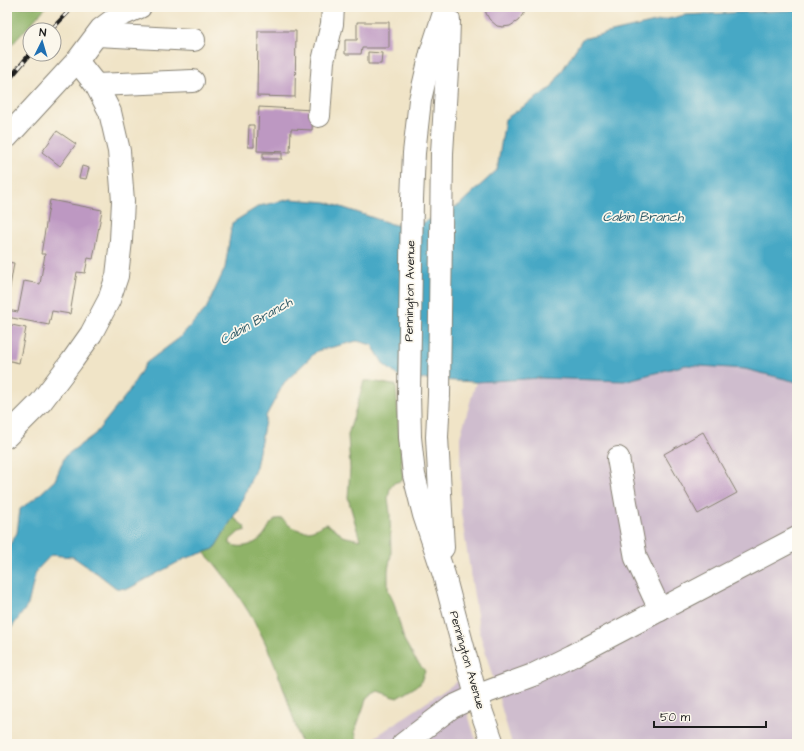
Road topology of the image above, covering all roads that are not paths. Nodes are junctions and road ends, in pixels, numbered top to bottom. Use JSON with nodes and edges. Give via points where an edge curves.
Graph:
{"nodes":[{"id":1,"x":140,"y":7,"type":"edge"},
{"id":2,"x":333,"y":7,"type":"edge"},
{"id":3,"x":448,"y":7,"type":"edge"},
{"id":4,"x":96,"y":35,"type":"junction"},
{"id":5,"x":194,"y":40,"type":"dead end"},
{"id":6,"x":77,"y":61,"type":"junction"},
{"id":7,"x":193,"y":81,"type":"dead end"},
{"id":8,"x":96,"y":85,"type":"junction"},
{"id":9,"x":319,"y":116,"type":"dead end"},
{"id":10,"x":7,"y":137,"type":"edge"},
{"id":11,"x":7,"y":436,"type":"edge"},
{"id":12,"x":618,"y":458,"type":"dead end"},
{"id":13,"x":797,"y":538,"type":"edge"},
{"id":14,"x":444,"y":575,"type":"junction"},
{"id":15,"x":660,"y":610,"type":"junction"},
{"id":16,"x":476,"y":696,"type":"junction"},
{"id":17,"x":403,"y":744,"type":"edge"},
{"id":18,"x":493,"y":744,"type":"edge"}],
"edges":[{"from":1,"to":4,"type":"main road","via":[[117,17]]},
{"from":2,"to":9,"type":"main road","via":[[332,24],[323,61]]},
{"from":3,"to":14,"type":"main road","name":"Pennington Avenue","via":[[442,153],[437,437]]},
{"from":3,"to":14,"type":"main road","name":"Pennington Avenue","via":[[431,53],[420,100],[414,152],[409,394],[414,475]]},
{"from":4,"to":5,"type":"main road"},
{"from":4,"to":6,"type":"main road"},
{"from":6,"to":8,"type":"main road"},
{"from":6,"to":10,"type":"main road"},
{"from":7,"to":8,"type":"main road"},
{"from":8,"to":11,"type":"main road","via":[[110,112],[119,151],[123,201],[117,276],[109,300],[91,334],[41,402]]},
{"from":12,"to":15,"type":"main road","via":[[636,558]]},
{"from":13,"to":15,"type":"main road"},
{"from":14,"to":16,"type":"main road","name":"Pennington Avenue"},
{"from":15,"to":16,"type":"main road","via":[[540,672]]},
{"from":16,"to":17,"type":"main road","via":[[452,707]]},
{"from":16,"to":18,"type":"main road","name":"Pennington Avenue"}]}
